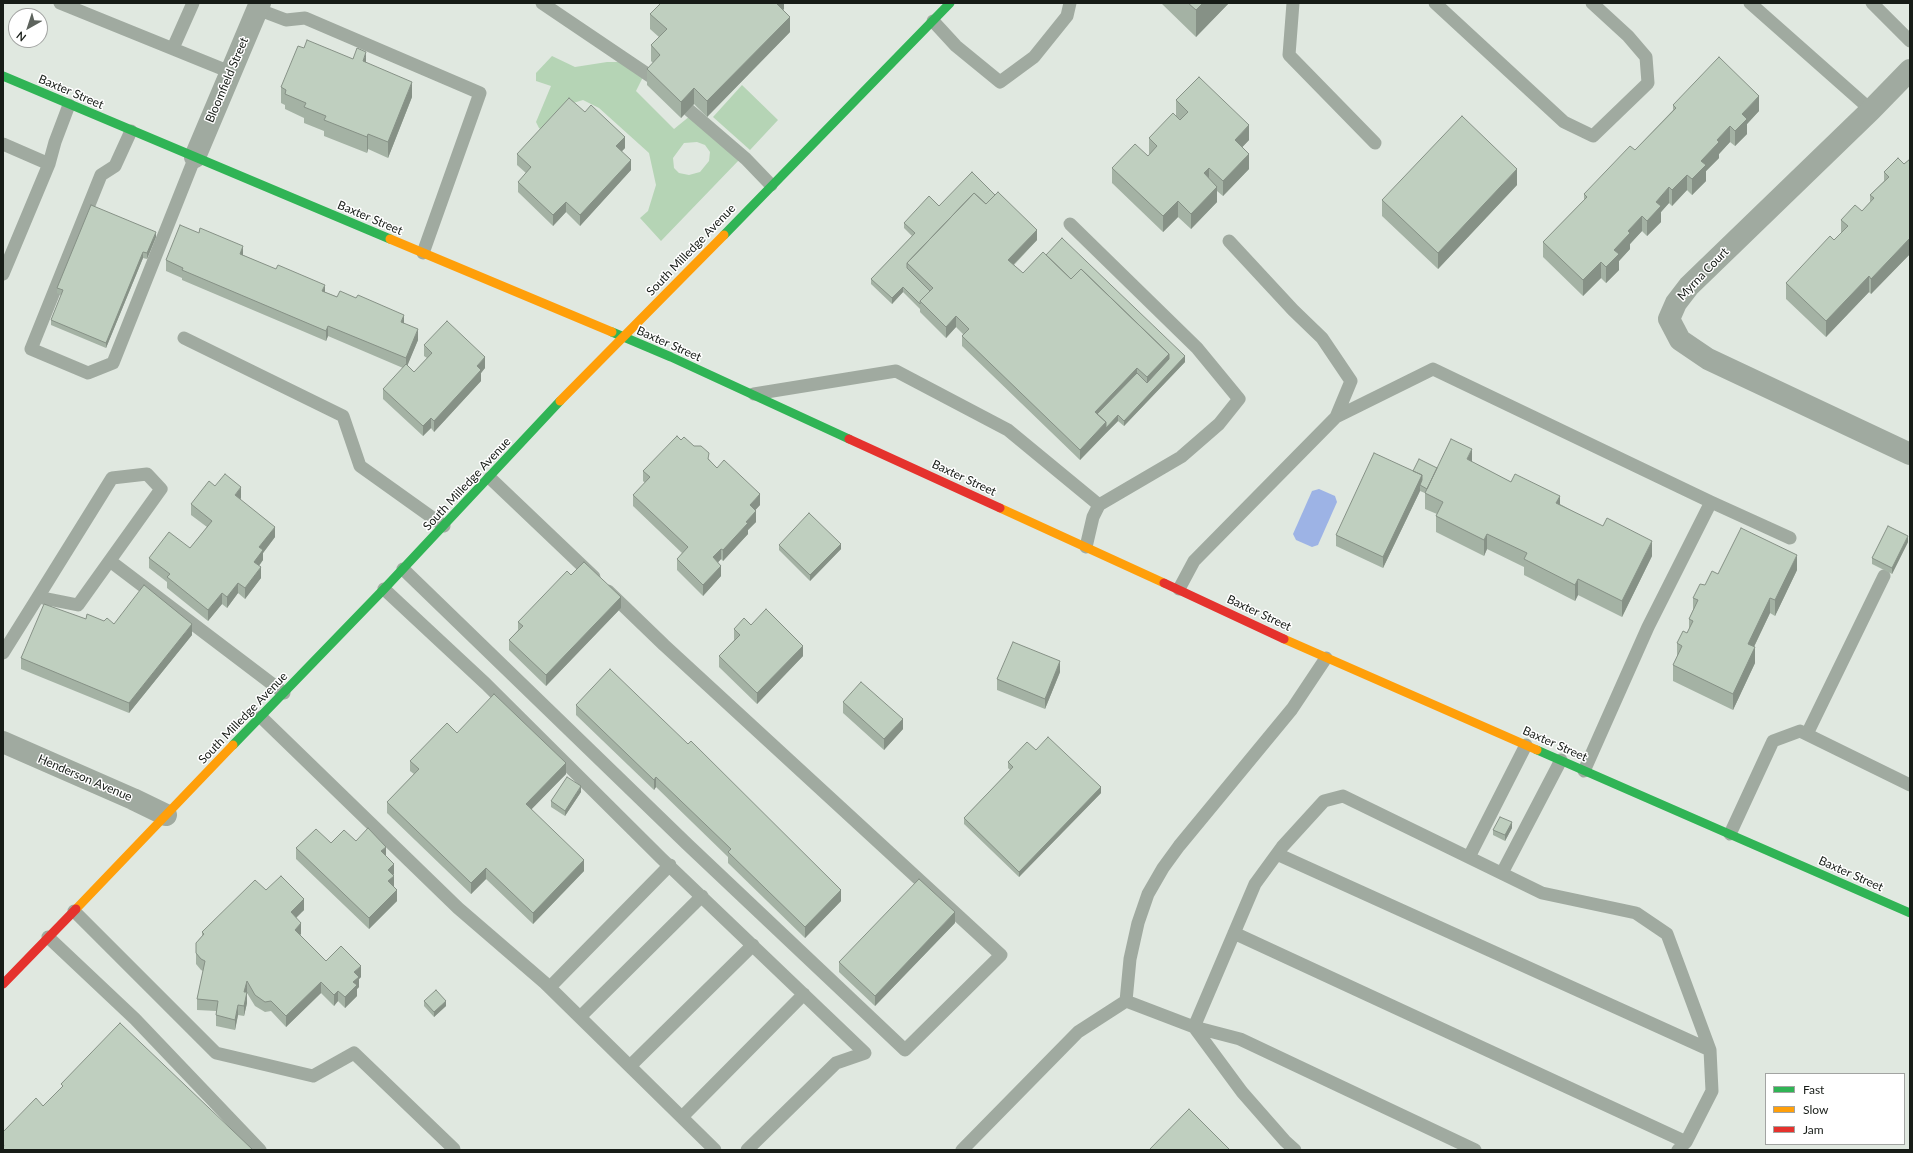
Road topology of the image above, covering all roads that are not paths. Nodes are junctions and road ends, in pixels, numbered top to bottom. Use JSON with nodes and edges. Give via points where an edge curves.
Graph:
{"nodes":[{"id":1,"x":60,"y":3,"type":"edge"},
{"id":2,"x":193,"y":3,"type":"edge"},
{"id":3,"x":542,"y":3,"type":"edge"},
{"id":4,"x":950,"y":3,"type":"edge"},
{"id":5,"x":1070,"y":3,"type":"edge"},
{"id":6,"x":1293,"y":3,"type":"edge"},
{"id":7,"x":1435,"y":3,"type":"edge"},
{"id":8,"x":1592,"y":3,"type":"edge"},
{"id":9,"x":1750,"y":3,"type":"edge"},
{"id":10,"x":1872,"y":3,"type":"edge"},
{"id":11,"x":259,"y":6,"type":"edge"},
{"id":12,"x":933,"y":21,"type":"junction"},
{"id":13,"x":1910,"y":41,"type":"edge"},
{"id":14,"x":173,"y":48,"type":"junction"},
{"id":15,"x":1910,"y":70,"type":"edge"},
{"id":16,"x":230,"y":72,"type":"junction"},
{"id":17,"x":3,"y":76,"type":"edge"},
{"id":18,"x":653,"y":78,"type":"edge"},
{"id":19,"x":68,"y":105,"type":"junction"},
{"id":20,"x":689,"y":110,"type":"edge"},
{"id":21,"x":1871,"y":110,"type":"junction"},
{"id":22,"x":131,"y":130,"type":"junction"},
{"id":23,"x":1375,"y":143,"type":"dead end"},
{"id":24,"x":3,"y":144,"type":"edge"},
{"id":25,"x":195,"y":157,"type":"junction"},
{"id":26,"x":49,"y":164,"type":"junction"},
{"id":27,"x":772,"y":185,"type":"junction"},
{"id":28,"x":1070,"y":224,"type":"dead end"},
{"id":29,"x":1229,"y":241,"type":"dead end"},
{"id":30,"x":423,"y":253,"type":"junction"},
{"id":31,"x":3,"y":274,"type":"edge"},
{"id":32,"x":623,"y":337,"type":"junction"},
{"id":33,"x":184,"y":338,"type":"dead end"},
{"id":34,"x":750,"y":394,"type":"junction"},
{"id":35,"x":1336,"y":417,"type":"junction"},
{"id":36,"x":1910,"y":454,"type":"edge"},
{"id":37,"x":490,"y":478,"type":"junction"},
{"id":38,"x":1711,"y":502,"type":"junction"},
{"id":39,"x":1099,"y":505,"type":"junction"},
{"id":40,"x":444,"y":526,"type":"junction"},
{"id":41,"x":1790,"y":538,"type":"dead end"},
{"id":42,"x":1086,"y":547,"type":"junction"},
{"id":43,"x":110,"y":562,"type":"junction"},
{"id":44,"x":403,"y":569,"type":"junction"},
{"id":45,"x":1884,"y":576,"type":"dead end"},
{"id":46,"x":384,"y":589,"type":"junction"},
{"id":47,"x":1179,"y":589,"type":"junction"},
{"id":48,"x":38,"y":597,"type":"junction"},
{"id":49,"x":3,"y":654,"type":"edge"},
{"id":50,"x":1326,"y":658,"type":"junction"},
{"id":51,"x":284,"y":693,"type":"junction"},
{"id":52,"x":261,"y":717,"type":"junction"},
{"id":53,"x":1807,"y":734,"type":"junction"},
{"id":54,"x":3,"y":742,"type":"edge"},
{"id":55,"x":1526,"y":744,"type":"junction"},
{"id":56,"x":1561,"y":760,"type":"junction"},
{"id":57,"x":1584,"y":771,"type":"junction"},
{"id":58,"x":1910,"y":785,"type":"edge"},
{"id":59,"x":166,"y":815,"type":"junction"},
{"id":60,"x":1730,"y":834,"type":"junction"},
{"id":61,"x":1277,"y":854,"type":"junction"},
{"id":62,"x":1469,"y":857,"type":"junction"},
{"id":63,"x":670,"y":865,"type":"junction"},
{"id":64,"x":1502,"y":874,"type":"junction"},
{"id":65,"x":702,"y":896,"type":"junction"},
{"id":66,"x":74,"y":911,"type":"junction"},
{"id":67,"x":1910,"y":913,"type":"edge"},
{"id":68,"x":1234,"y":932,"type":"junction"},
{"id":69,"x":48,"y":937,"type":"junction"},
{"id":70,"x":753,"y":945,"type":"junction"},
{"id":71,"x":3,"y":984,"type":"edge"},
{"id":72,"x":550,"y":988,"type":"junction"},
{"id":73,"x":804,"y":994,"type":"junction"},
{"id":74,"x":1126,"y":1001,"type":"junction"},
{"id":75,"x":580,"y":1017,"type":"junction"},
{"id":76,"x":1194,"y":1027,"type":"junction"},
{"id":77,"x":1710,"y":1050,"type":"junction"},
{"id":78,"x":630,"y":1066,"type":"junction"},
{"id":79,"x":682,"y":1117,"type":"junction"},
{"id":80,"x":1682,"y":1146,"type":"edge"},
{"id":81,"x":454,"y":1149,"type":"dead end"},
{"id":82,"x":260,"y":1150,"type":"edge"},
{"id":83,"x":715,"y":1150,"type":"edge"},
{"id":84,"x":747,"y":1150,"type":"edge"},
{"id":85,"x":962,"y":1150,"type":"edge"},
{"id":86,"x":1295,"y":1150,"type":"edge"},
{"id":87,"x":1475,"y":1150,"type":"edge"}],
"edges":[{"from":1,"to":14,"type":"lane"},
{"from":2,"to":14,"type":"lane"},
{"from":3,"to":18,"type":"lane"},
{"from":4,"to":12,"type":"main road","name":"South Milledge Avenue"},
{"from":5,"to":12,"type":"lane","via":[[1068,16],[1034,57],[1000,82],[956,46]]},
{"from":6,"to":23,"type":"lane","via":[[1288,55]]},
{"from":7,"to":8,"type":"lane","via":[[1564,122],[1594,136],[1648,83],[1646,57],[1628,36]]},
{"from":9,"to":21,"type":"lane"},
{"from":10,"to":13,"type":"lane"},
{"from":11,"to":16,"type":"street","name":"Bloomfield Street"},
{"from":11,"to":30,"type":"lane","via":[[286,20],[304,18],[480,93]]},
{"from":12,"to":27,"type":"main road","name":"South Milledge Avenue"},
{"from":14,"to":16,"type":"lane"},
{"from":15,"to":21,"type":"street","name":"Myrna Court"},
{"from":16,"to":25,"type":"street","name":"Bloomfield Street"},
{"from":17,"to":19,"type":"main road","name":"Baxter Street"},
{"from":19,"to":22,"type":"main road","name":"Baxter Street"},
{"from":19,"to":26,"type":"lane"},
{"from":20,"to":27,"type":"lane"},
{"from":21,"to":36,"type":"street","name":"Myrna Court","via":[[1689,286],[1676,303],[1668,320],[1680,340],[1708,359]]},
{"from":22,"to":25,"type":"main road","name":"Baxter Street"},
{"from":22,"to":25,"type":"lane","via":[[115,166],[101,175],[31,349],[88,373],[113,363]]},
{"from":24,"to":26,"type":"lane"},
{"from":25,"to":30,"type":"main road","name":"Baxter Street"},
{"from":26,"to":31,"type":"lane"},
{"from":27,"to":32,"type":"main road","name":"South Milledge Avenue"},
{"from":28,"to":39,"type":"lane","via":[[1197,348],[1239,399],[1219,424],[1180,457]]},
{"from":29,"to":35,"type":"lane","via":[[1292,310],[1322,338],[1351,381]]},
{"from":30,"to":32,"type":"main road","name":"Baxter Street"},
{"from":32,"to":34,"type":"main road","name":"Baxter Street"},
{"from":32,"to":37,"type":"main road","name":"South Milledge Avenue"},
{"from":33,"to":40,"type":"lane","via":[[343,416],[360,466]]},
{"from":34,"to":39,"type":"lane","via":[[896,370],[1008,430]]},
{"from":34,"to":42,"type":"main road","name":"Baxter Street"},
{"from":35,"to":38,"type":"lane","via":[[1433,369]]},
{"from":35,"to":47,"type":"lane","via":[[1194,561]]},
{"from":37,"to":40,"type":"main road","name":"South Milledge Avenue"},
{"from":37,"to":44,"type":"lane","via":[[634,616],[1001,955],[905,1050],[687,844]]},
{"from":38,"to":41,"type":"lane"},
{"from":38,"to":57,"type":"lane","via":[[1648,627]]},
{"from":39,"to":42,"type":"lane","via":[[1093,517]]},
{"from":40,"to":44,"type":"main road","name":"South Milledge Avenue"},
{"from":42,"to":47,"type":"main road","name":"Baxter Street"},
{"from":43,"to":48,"type":"lane","via":[[78,605]]},
{"from":43,"to":48,"type":"lane","via":[[161,489],[146,474],[112,478]]},
{"from":43,"to":51,"type":"lane"},
{"from":44,"to":46,"type":"main road","name":"South Milledge Avenue"},
{"from":45,"to":53,"type":"lane"},
{"from":46,"to":51,"type":"main road","name":"South Milledge Avenue"},
{"from":46,"to":63,"type":"lane","via":[[486,684]]},
{"from":47,"to":50,"type":"main road","name":"Baxter Street"},
{"from":48,"to":49,"type":"lane"},
{"from":50,"to":55,"type":"main road","name":"Baxter Street"},
{"from":50,"to":74,"type":"lane","via":[[1292,709],[1179,846],[1148,894],[1130,959]]},
{"from":51,"to":52,"type":"main road","name":"South Milledge Avenue"},
{"from":52,"to":59,"type":"main road","name":"South Milledge Avenue"},
{"from":52,"to":72,"type":"lane","via":[[458,908]]},
{"from":53,"to":58,"type":"lane"},
{"from":53,"to":60,"type":"lane","via":[[1800,730],[1773,741]]},
{"from":54,"to":59,"type":"street","name":"Henderson Avenue"},
{"from":55,"to":56,"type":"main road","name":"Baxter Street"},
{"from":55,"to":62,"type":"lane"},
{"from":56,"to":57,"type":"main road","name":"Baxter Street"},
{"from":56,"to":64,"type":"lane"},
{"from":57,"to":60,"type":"main road","name":"Baxter Street"},
{"from":59,"to":66,"type":"main road","name":"South Milledge Avenue"},
{"from":60,"to":67,"type":"main road","name":"Baxter Street"},
{"from":61,"to":62,"type":"lane","via":[[1324,802],[1343,796]]},
{"from":61,"to":68,"type":"lane","via":[[1255,884]]},
{"from":61,"to":77,"type":"lane"},
{"from":62,"to":64,"type":"lane"},
{"from":63,"to":65,"type":"lane"},
{"from":63,"to":72,"type":"lane"},
{"from":64,"to":77,"type":"lane","via":[[1542,893],[1636,913],[1667,934]]},
{"from":65,"to":70,"type":"lane"},
{"from":65,"to":75,"type":"lane"},
{"from":66,"to":69,"type":"main road","name":"South Milledge Avenue"},
{"from":66,"to":81,"type":"lane","via":[[216,1053],[313,1076],[354,1054]]},
{"from":68,"to":76,"type":"lane"},
{"from":68,"to":80,"type":"lane"},
{"from":69,"to":71,"type":"main road","name":"South Milledge Avenue"},
{"from":69,"to":82,"type":"lane","via":[[135,1019]]},
{"from":70,"to":73,"type":"lane"},
{"from":70,"to":78,"type":"lane"},
{"from":72,"to":75,"type":"lane"},
{"from":73,"to":79,"type":"lane"},
{"from":73,"to":84,"type":"lane","via":[[865,1053],[836,1063]]},
{"from":74,"to":76,"type":"lane"},
{"from":74,"to":85,"type":"lane","via":[[1078,1032]]},
{"from":75,"to":78,"type":"lane"},
{"from":76,"to":86,"type":"lane","via":[[1242,1092]]},
{"from":76,"to":87,"type":"lane","via":[[1240,1039]]},
{"from":77,"to":80,"type":"lane","via":[[1712,1091]]},
{"from":78,"to":79,"type":"lane"},
{"from":79,"to":83,"type":"lane"}]}
